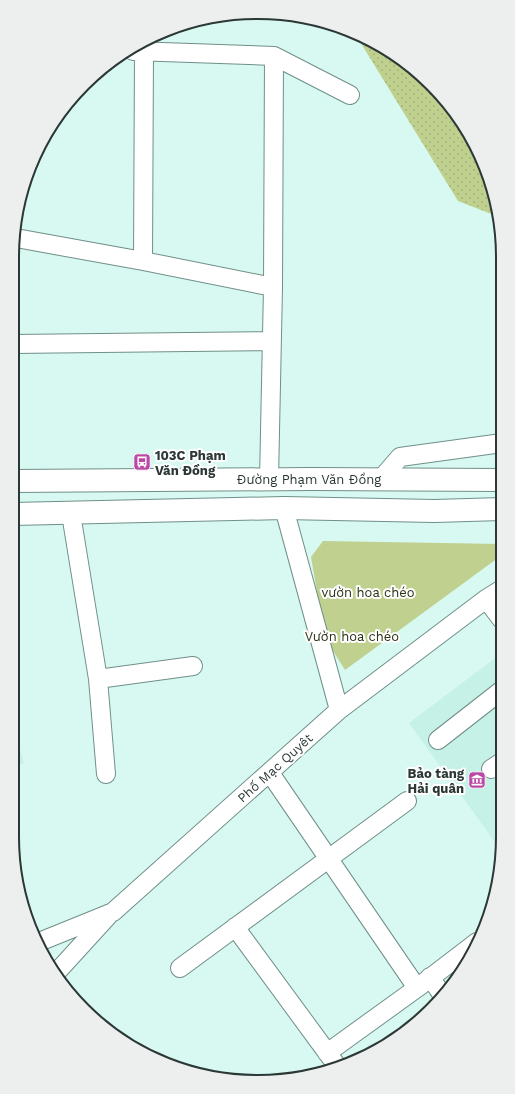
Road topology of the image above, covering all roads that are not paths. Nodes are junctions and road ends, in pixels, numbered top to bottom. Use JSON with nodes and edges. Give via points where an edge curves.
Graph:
{"nodes":[{"id":1,"x":139,"y":51,"type":"edge"},
{"id":2,"x":274,"y":56,"type":"junction"},
{"id":3,"x":350,"y":95,"type":"dead end"},
{"id":4,"x":20,"y":239,"type":"edge"},
{"id":5,"x":143,"y":261,"type":"junction"},
{"id":6,"x":273,"y":287,"type":"junction"},
{"id":7,"x":272,"y":341,"type":"junction"},
{"id":8,"x":19,"y":344,"type":"edge"},
{"id":9,"x":496,"y":444,"type":"edge"},
{"id":10,"x":381,"y":479,"type":"junction"},
{"id":11,"x":270,"y":480,"type":"junction"},
{"id":12,"x":496,"y":480,"type":"edge"},
{"id":13,"x":19,"y":481,"type":"edge"},
{"id":14,"x":284,"y":508,"type":"junction"},
{"id":15,"x":496,"y":509,"type":"edge"},
{"id":16,"x":19,"y":514,"type":"edge"},
{"id":17,"x":71,"y":514,"type":"junction"},
{"id":18,"x":496,"y":593,"type":"edge"},
{"id":19,"x":486,"y":599,"type":"junction"},
{"id":20,"x":496,"y":612,"type":"edge"},
{"id":21,"x":193,"y":666,"type":"dead end"},
{"id":22,"x":98,"y":679,"type":"junction"},
{"id":23,"x":496,"y":695,"type":"edge"},
{"id":24,"x":339,"y":710,"type":"junction"},
{"id":25,"x":438,"y":740,"type":"dead end"},
{"id":26,"x":270,"y":773,"type":"junction"},
{"id":27,"x":106,"y":774,"type":"dead end"},
{"id":28,"x":407,"y":801,"type":"dead end"},
{"id":29,"x":329,"y":859,"type":"junction"},
{"id":30,"x":113,"y":912,"type":"junction"},
{"id":31,"x":235,"y":927,"type":"junction"},
{"id":32,"x":43,"y":941,"type":"edge"},
{"id":33,"x":467,"y":950,"type":"edge"},
{"id":34,"x":180,"y":968,"type":"dead end"},
{"id":35,"x":59,"y":969,"type":"edge"},
{"id":36,"x":424,"y":983,"type":"junction"},
{"id":37,"x":438,"y":993,"type":"edge"},
{"id":38,"x":332,"y":1059,"type":"edge"}],
"edges":[{"from":1,"to":2,"type":"street"},
{"from":1,"to":5,"type":"street"},
{"from":2,"to":3,"type":"street"},
{"from":2,"to":6,"type":"street"},
{"from":4,"to":5,"type":"street"},
{"from":5,"to":6,"type":"street"},
{"from":6,"to":7,"type":"street"},
{"from":7,"to":8,"type":"street"},
{"from":7,"to":11,"type":"street"},
{"from":9,"to":10,"type":"street","via":[[400,457]]},
{"from":10,"to":11,"type":"main road","name":"Đường Phạm Văn Đồng"},
{"from":10,"to":12,"type":"main road","name":"Đường Phạm Văn Đồng"},
{"from":11,"to":13,"type":"main road","name":"Đường Phạm Văn Đồng"},
{"from":14,"to":15,"type":"main road"},
{"from":14,"to":17,"type":"main road"},
{"from":14,"to":24,"type":"street"},
{"from":16,"to":17,"type":"main road"},
{"from":17,"to":22,"type":"street"},
{"from":18,"to":19,"type":"street","name":"Phố Mạc Quyêt"},
{"from":19,"to":20,"type":"street"},
{"from":19,"to":24,"type":"street","name":"Phố Mạc Quyêt"},
{"from":21,"to":22,"type":"street"},
{"from":22,"to":27,"type":"street"},
{"from":23,"to":25,"type":"street"},
{"from":24,"to":26,"type":"street","name":"Phố Mạc Quyêt"},
{"from":26,"to":29,"type":"street"},
{"from":26,"to":30,"type":"street","name":"Phố Mạc Quyêt"},
{"from":28,"to":29,"type":"street"},
{"from":29,"to":31,"type":"street"},
{"from":29,"to":36,"type":"street"},
{"from":30,"to":32,"type":"street","name":"Phố Mạc Quyêt"},
{"from":30,"to":35,"type":"street"},
{"from":31,"to":34,"type":"street"},
{"from":31,"to":38,"type":"street"},
{"from":33,"to":36,"type":"street"},
{"from":36,"to":37,"type":"street"},
{"from":36,"to":38,"type":"street"}]}
